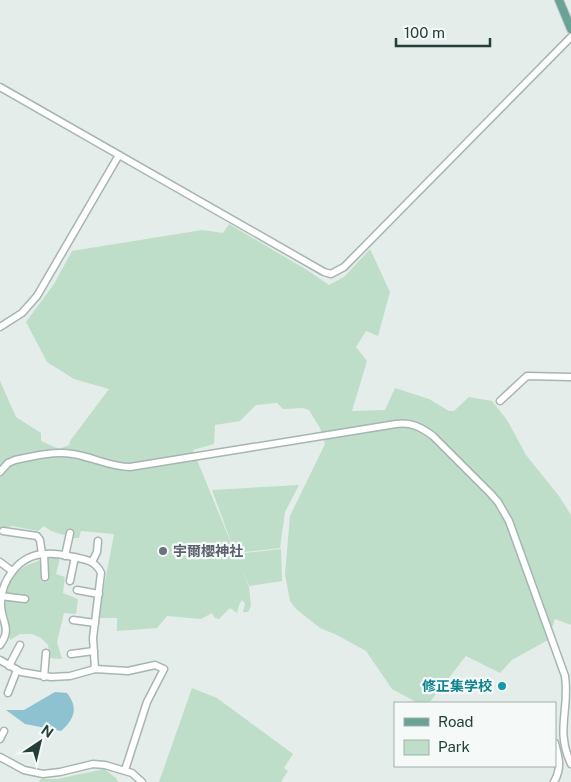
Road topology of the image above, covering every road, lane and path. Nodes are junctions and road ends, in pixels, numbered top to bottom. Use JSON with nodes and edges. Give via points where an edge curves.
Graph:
{"nodes":[{"id":1,"x":559,"y":0,"type":"edge"},
{"id":2,"x":571,"y":29,"type":"edge"},
{"id":3,"x":571,"y":37,"type":"edge"},
{"id":4,"x":0,"y":87,"type":"edge"},
{"id":5,"x":119,"y":156,"type":"junction"},
{"id":6,"x":0,"y":327,"type":"edge"},
{"id":7,"x":571,"y":377,"type":"edge"},
{"id":8,"x":500,"y":401,"type":"dead end"},
{"id":9,"x":0,"y":472,"type":"edge"},
{"id":10,"x":3,"y":531,"type":"dead end"},
{"id":11,"x":70,"y":534,"type":"dead end"},
{"id":12,"x":98,"y":541,"type":"dead end"},
{"id":13,"x":43,"y":554,"type":"junction"},
{"id":14,"x":65,"y":556,"type":"junction"},
{"id":15,"x":75,"y":558,"type":"junction"},
{"id":16,"x":0,"y":562,"type":"edge"},
{"id":17,"x":92,"y":562,"type":"junction"},
{"id":18,"x":12,"y":571,"type":"junction"},
{"id":19,"x":44,"y":577,"type":"dead end"},
{"id":20,"x":70,"y":580,"type":"dead end"},
{"id":21,"x":77,"y":590,"type":"dead end"},
{"id":22,"x":99,"y":594,"type":"junction"},
{"id":23,"x":1,"y":596,"type":"edge"},
{"id":24,"x":25,"y":600,"type":"dead end"},
{"id":25,"x":73,"y":620,"type":"dead end"},
{"id":26,"x":95,"y":623,"type":"junction"},
{"id":27,"x":0,"y":645,"type":"edge"},
{"id":28,"x":20,"y":645,"type":"dead end"},
{"id":29,"x":94,"y":651,"type":"junction"},
{"id":30,"x":46,"y":653,"type":"dead end"},
{"id":31,"x":71,"y":654,"type":"dead end"},
{"id":32,"x":0,"y":660,"type":"edge"},
{"id":33,"x":9,"y":666,"type":"junction"},
{"id":34,"x":95,"y":669,"type":"junction"},
{"id":35,"x":17,"y":670,"type":"junction"},
{"id":36,"x":44,"y":677,"type":"junction"},
{"id":37,"x":8,"y":693,"type":"dead end"},
{"id":38,"x":4,"y":731,"type":"dead end"},
{"id":39,"x":0,"y":739,"type":"edge"},
{"id":40,"x":556,"y":747,"type":"edge"},
{"id":41,"x":0,"y":757,"type":"edge"},
{"id":42,"x":571,"y":764,"type":"edge"},
{"id":43,"x":125,"y":770,"type":"junction"},
{"id":44,"x":142,"y":782,"type":"edge"},
{"id":45,"x":554,"y":782,"type":"edge"}],
"edges":[{"from":1,"to":2,"type":"main road"},
{"from":3,"to":5,"type":"street","via":[[344,267],[332,274]]},
{"from":4,"to":5,"type":"street"},
{"from":5,"to":6,"type":"street","via":[[37,296],[22,313]]},
{"from":7,"to":8,"type":"street","via":[[528,376]]},
{"from":9,"to":42,"type":"street","via":[[15,460],[62,453],[130,467],[396,424],[413,424],[423,429],[490,493],[509,521],[565,676],[564,746]]},
{"from":10,"to":13,"type":"street","via":[[36,536]]},
{"from":11,"to":14,"type":"street"},
{"from":12,"to":17,"type":"street"},
{"from":13,"to":14,"type":"street"},
{"from":13,"to":18,"type":"street","via":[[26,559]]},
{"from":13,"to":19,"type":"street"},
{"from":14,"to":15,"type":"street"},
{"from":15,"to":17,"type":"street"},
{"from":15,"to":20,"type":"street"},
{"from":16,"to":18,"type":"street"},
{"from":17,"to":22,"type":"street","via":[[101,574]]},
{"from":18,"to":23,"type":"street"},
{"from":21,"to":22,"type":"street"},
{"from":22,"to":26,"type":"street"},
{"from":23,"to":24,"type":"street"},
{"from":23,"to":27,"type":"street","via":[[7,631]]},
{"from":25,"to":26,"type":"street"},
{"from":26,"to":29,"type":"street"},
{"from":28,"to":33,"type":"street"},
{"from":29,"to":31,"type":"street"},
{"from":29,"to":34,"type":"street"},
{"from":30,"to":36,"type":"street"},
{"from":32,"to":33,"type":"street"},
{"from":33,"to":35,"type":"street"},
{"from":34,"to":36,"type":"street","via":[[70,676]]},
{"from":34,"to":43,"type":"street","via":[[128,671],[155,665],[164,668],[147,702]]},
{"from":35,"to":36,"type":"street"},
{"from":35,"to":37,"type":"street"},
{"from":38,"to":39,"type":"street"},
{"from":40,"to":45,"type":"street","via":[[560,765]]},
{"from":41,"to":43,"type":"street","via":[[24,770],[44,774],[99,764]]},
{"from":43,"to":44,"type":"street"}]}
